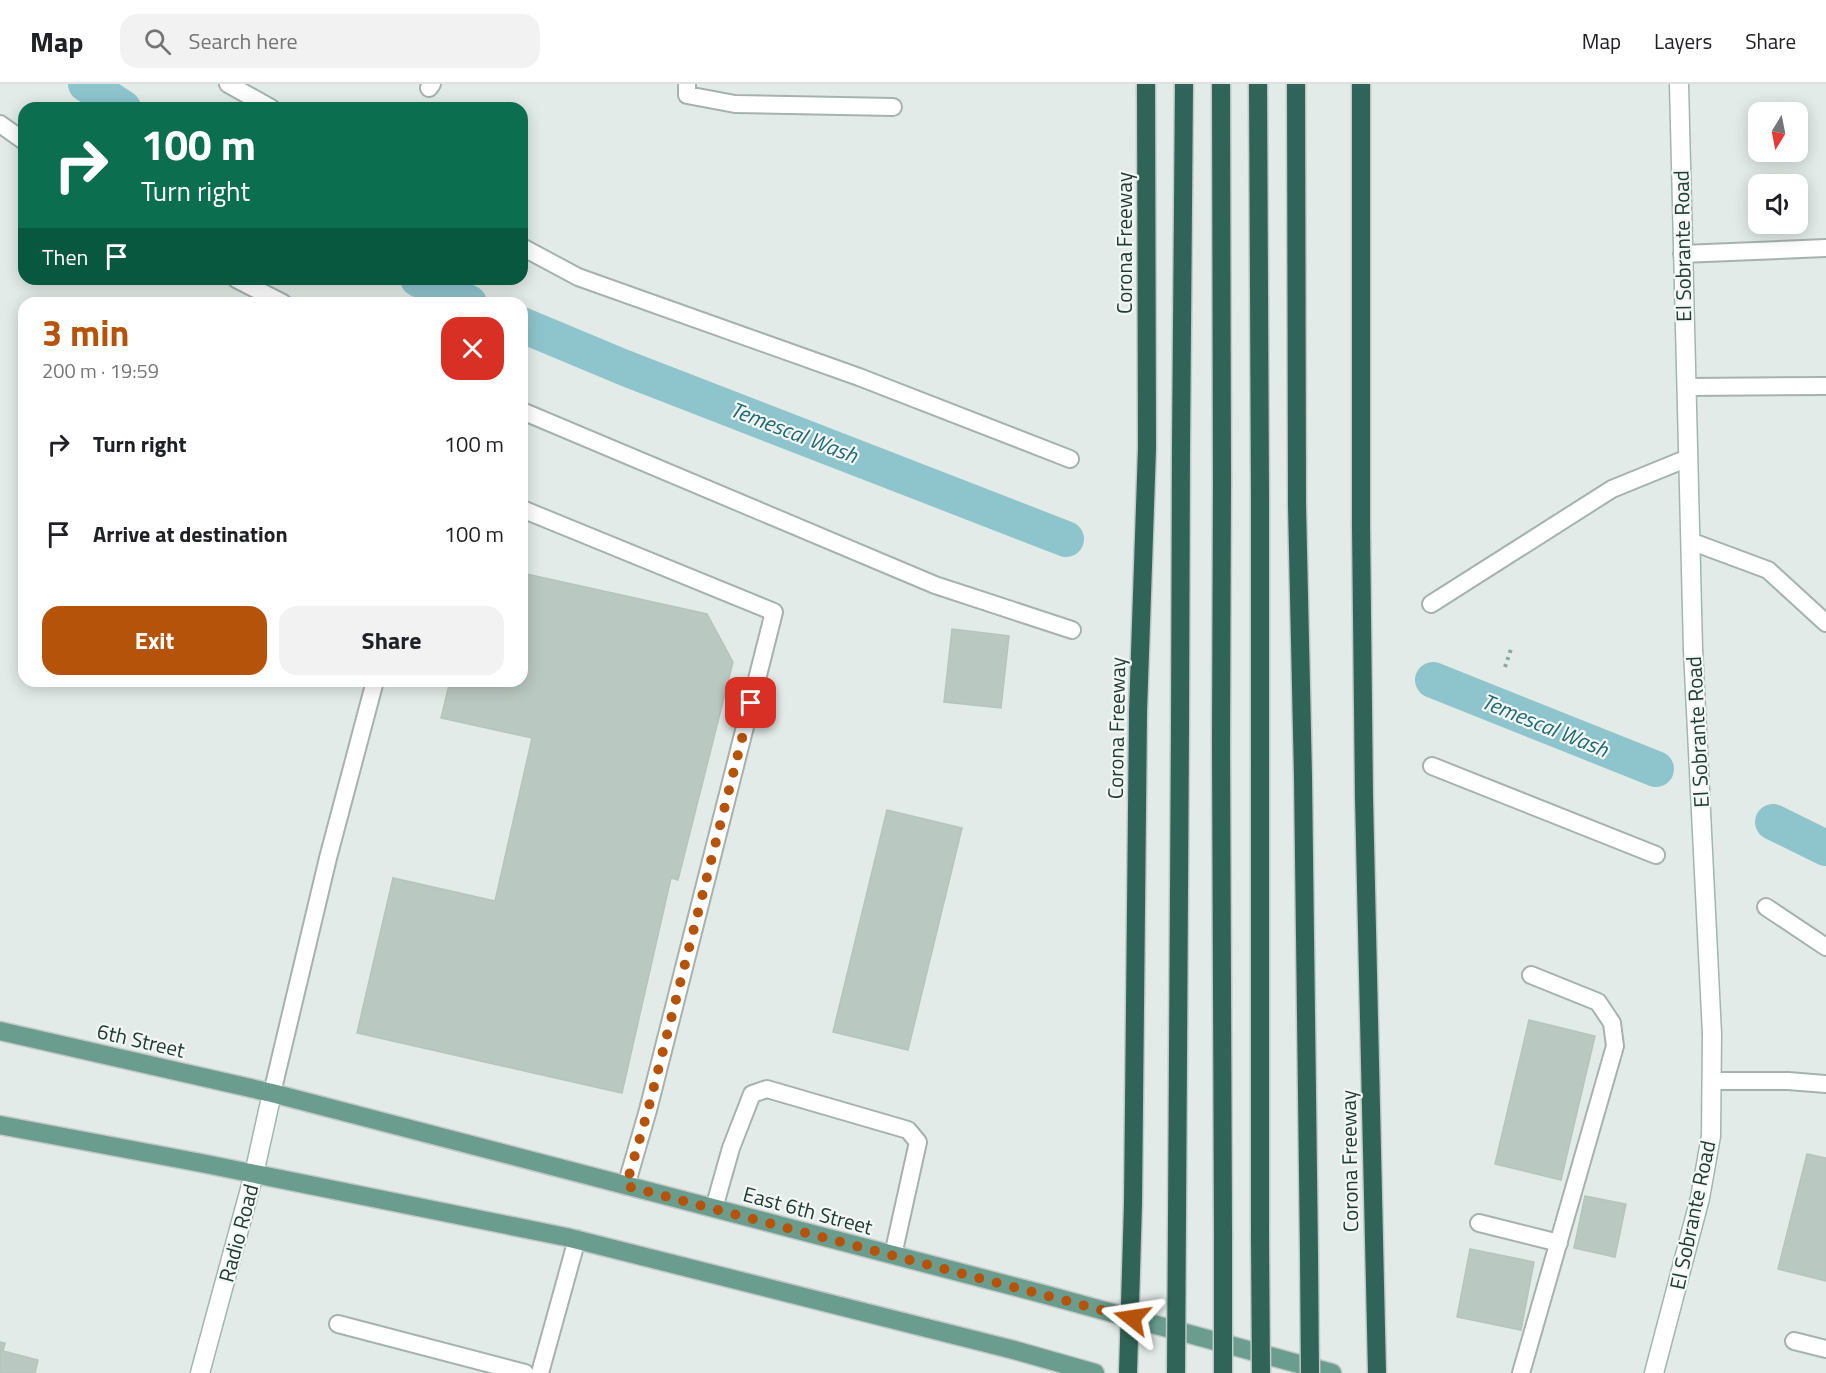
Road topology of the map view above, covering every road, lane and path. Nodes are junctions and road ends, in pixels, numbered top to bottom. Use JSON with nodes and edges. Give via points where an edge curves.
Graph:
{"nodes":[{"id":1,"x":228,"y":84,"type":"edge"},
{"id":2,"x":687,"y":84,"type":"edge"},
{"id":3,"x":1146,"y":84,"type":"edge"},
{"id":4,"x":1184,"y":84,"type":"edge"},
{"id":5,"x":1221,"y":84,"type":"edge"},
{"id":6,"x":1258,"y":84,"type":"edge"},
{"id":7,"x":1296,"y":84,"type":"edge"},
{"id":8,"x":1360,"y":84,"type":"edge"},
{"id":9,"x":1678,"y":84,"type":"edge"},
{"id":10,"x":260,"y":102,"type":"edge"},
{"id":11,"x":893,"y":107,"type":"dead end"},
{"id":12,"x":0,"y":124,"type":"edge"},
{"id":13,"x":18,"y":137,"type":"edge"},
{"id":14,"x":1826,"y":248,"type":"edge"},
{"id":15,"x":528,"y":249,"type":"edge"},
{"id":16,"x":1682,"y":254,"type":"junction"},
{"id":17,"x":248,"y":285,"type":"edge"},
{"id":18,"x":271,"y":297,"type":"edge"},
{"id":19,"x":1826,"y":386,"type":"edge"},
{"id":20,"x":1686,"y":387,"type":"junction"},
{"id":21,"x":528,"y":414,"type":"edge"},
{"id":22,"x":1688,"y":458,"type":"junction"},
{"id":23,"x":1070,"y":459,"type":"dead end"},
{"id":24,"x":528,"y":511,"type":"edge"},
{"id":25,"x":1690,"y":541,"type":"junction"},
{"id":26,"x":1431,"y":604,"type":"dead end"},
{"id":27,"x":1826,"y":623,"type":"edge"},
{"id":28,"x":1072,"y":630,"type":"dead end"},
{"id":29,"x":1512,"y":646,"type":"dead end"},
{"id":30,"x":1505,"y":667,"type":"dead end"},
{"id":31,"x":373,"y":687,"type":"edge"},
{"id":32,"x":1432,"y":766,"type":"dead end"},
{"id":33,"x":1656,"y":855,"type":"dead end"},
{"id":34,"x":1766,"y":907,"type":"dead end"},
{"id":35,"x":1826,"y":947,"type":"edge"},
{"id":36,"x":1532,"y":975,"type":"dead end"},
{"id":37,"x":0,"y":1031,"type":"edge"},
{"id":38,"x":1711,"y":1081,"type":"junction"},
{"id":39,"x":1826,"y":1084,"type":"edge"},
{"id":40,"x":272,"y":1093,"type":"junction"},
{"id":41,"x":0,"y":1125,"type":"edge"},
{"id":42,"x":254,"y":1174,"type":"junction"},
{"id":43,"x":626,"y":1186,"type":"junction"},
{"id":44,"x":714,"y":1208,"type":"junction"},
{"id":45,"x":1479,"y":1222,"type":"dead end"},
{"id":46,"x":577,"y":1239,"type":"junction"},
{"id":47,"x":1559,"y":1243,"type":"junction"},
{"id":48,"x":892,"y":1255,"type":"junction"},
{"id":49,"x":339,"y":1324,"type":"dead end"},
{"id":50,"x":1794,"y":1341,"type":"dead end"},
{"id":51,"x":1826,"y":1349,"type":"edge"},
{"id":52,"x":201,"y":1373,"type":"edge"},
{"id":53,"x":525,"y":1373,"type":"edge"},
{"id":54,"x":540,"y":1373,"type":"edge"},
{"id":55,"x":1095,"y":1373,"type":"edge"},
{"id":56,"x":1128,"y":1373,"type":"edge"},
{"id":57,"x":1176,"y":1373,"type":"edge"},
{"id":58,"x":1223,"y":1373,"type":"edge"},
{"id":59,"x":1261,"y":1373,"type":"edge"},
{"id":60,"x":1310,"y":1373,"type":"edge"},
{"id":61,"x":1332,"y":1373,"type":"edge"},
{"id":62,"x":1377,"y":1373,"type":"edge"},
{"id":63,"x":1521,"y":1373,"type":"edge"},
{"id":64,"x":1654,"y":1373,"type":"edge"}],
"edges":[{"from":1,"to":10,"type":"lane"},
{"from":2,"to":11,"type":"lane","via":[[687,95],[735,104]]},
{"from":3,"to":56,"type":"highway","name":"Corona Freeway","bridge":true,"via":[[1147,448],[1138,712]]},
{"from":4,"to":57,"type":"highway","bridge":true},
{"from":5,"to":58,"type":"highway","bridge":true},
{"from":6,"to":59,"type":"highway","bridge":true},
{"from":7,"to":60,"type":"highway","bridge":true,"via":[[1297,506]]},
{"from":8,"to":62,"type":"highway","name":"Corona Freeway","bridge":true,"via":[[1364,797]]},
{"from":9,"to":16,"type":"street","name":"El Sobrante Road"},
{"from":12,"to":13,"type":"lane"},
{"from":14,"to":16,"type":"lane"},
{"from":15,"to":23,"type":"lane","via":[[578,278],[859,377]]},
{"from":16,"to":20,"type":"street","name":"El Sobrante Road"},
{"from":17,"to":18,"type":"lane"},
{"from":19,"to":20,"type":"lane"},
{"from":20,"to":22,"type":"street","name":"El Sobrante Road"},
{"from":21,"to":28,"type":"lane","via":[[935,585]]},
{"from":22,"to":25,"type":"street","name":"El Sobrante Road"},
{"from":22,"to":26,"type":"lane","via":[[1612,489]]},
{"from":24,"to":43,"type":"lane","via":[[774,612]]},
{"from":25,"to":27,"type":"lane","via":[[1768,570]]},
{"from":25,"to":38,"type":"street","name":"El Sobrante Road","bridge":true},
{"from":29,"to":30,"type":"path"},
{"from":31,"to":40,"type":"lane"},
{"from":32,"to":33,"type":"lane"},
{"from":34,"to":35,"type":"lane"},
{"from":36,"to":47,"type":"lane","via":[[1598,1002],[1612,1023],[1616,1046]]},
{"from":37,"to":40,"type":"main road","name":"6th Street"},
{"from":38,"to":39,"type":"lane"},
{"from":38,"to":64,"type":"street","name":"El Sobrante Road","via":[[1711,1136],[1700,1198]]},
{"from":40,"to":42,"type":"street","name":"Radio Road"},
{"from":40,"to":43,"type":"main road","name":"East 6th Street"},
{"from":41,"to":42,"type":"main road"},
{"from":42,"to":46,"type":"main road"},
{"from":42,"to":52,"type":"street","name":"Radio Road"},
{"from":43,"to":44,"type":"main road","name":"East 6th Street"},
{"from":44,"to":48,"type":"main road","name":"East 6th Street"},
{"from":44,"to":48,"type":"lane","via":[[752,1094],[767,1089],[908,1130],[918,1142]]},
{"from":45,"to":47,"type":"lane"},
{"from":46,"to":54,"type":"lane"},
{"from":46,"to":55,"type":"main road"},
{"from":47,"to":63,"type":"lane"},
{"from":48,"to":61,"type":"main road","name":"East 6th Street"},
{"from":49,"to":53,"type":"lane"},
{"from":50,"to":51,"type":"lane"}]}
